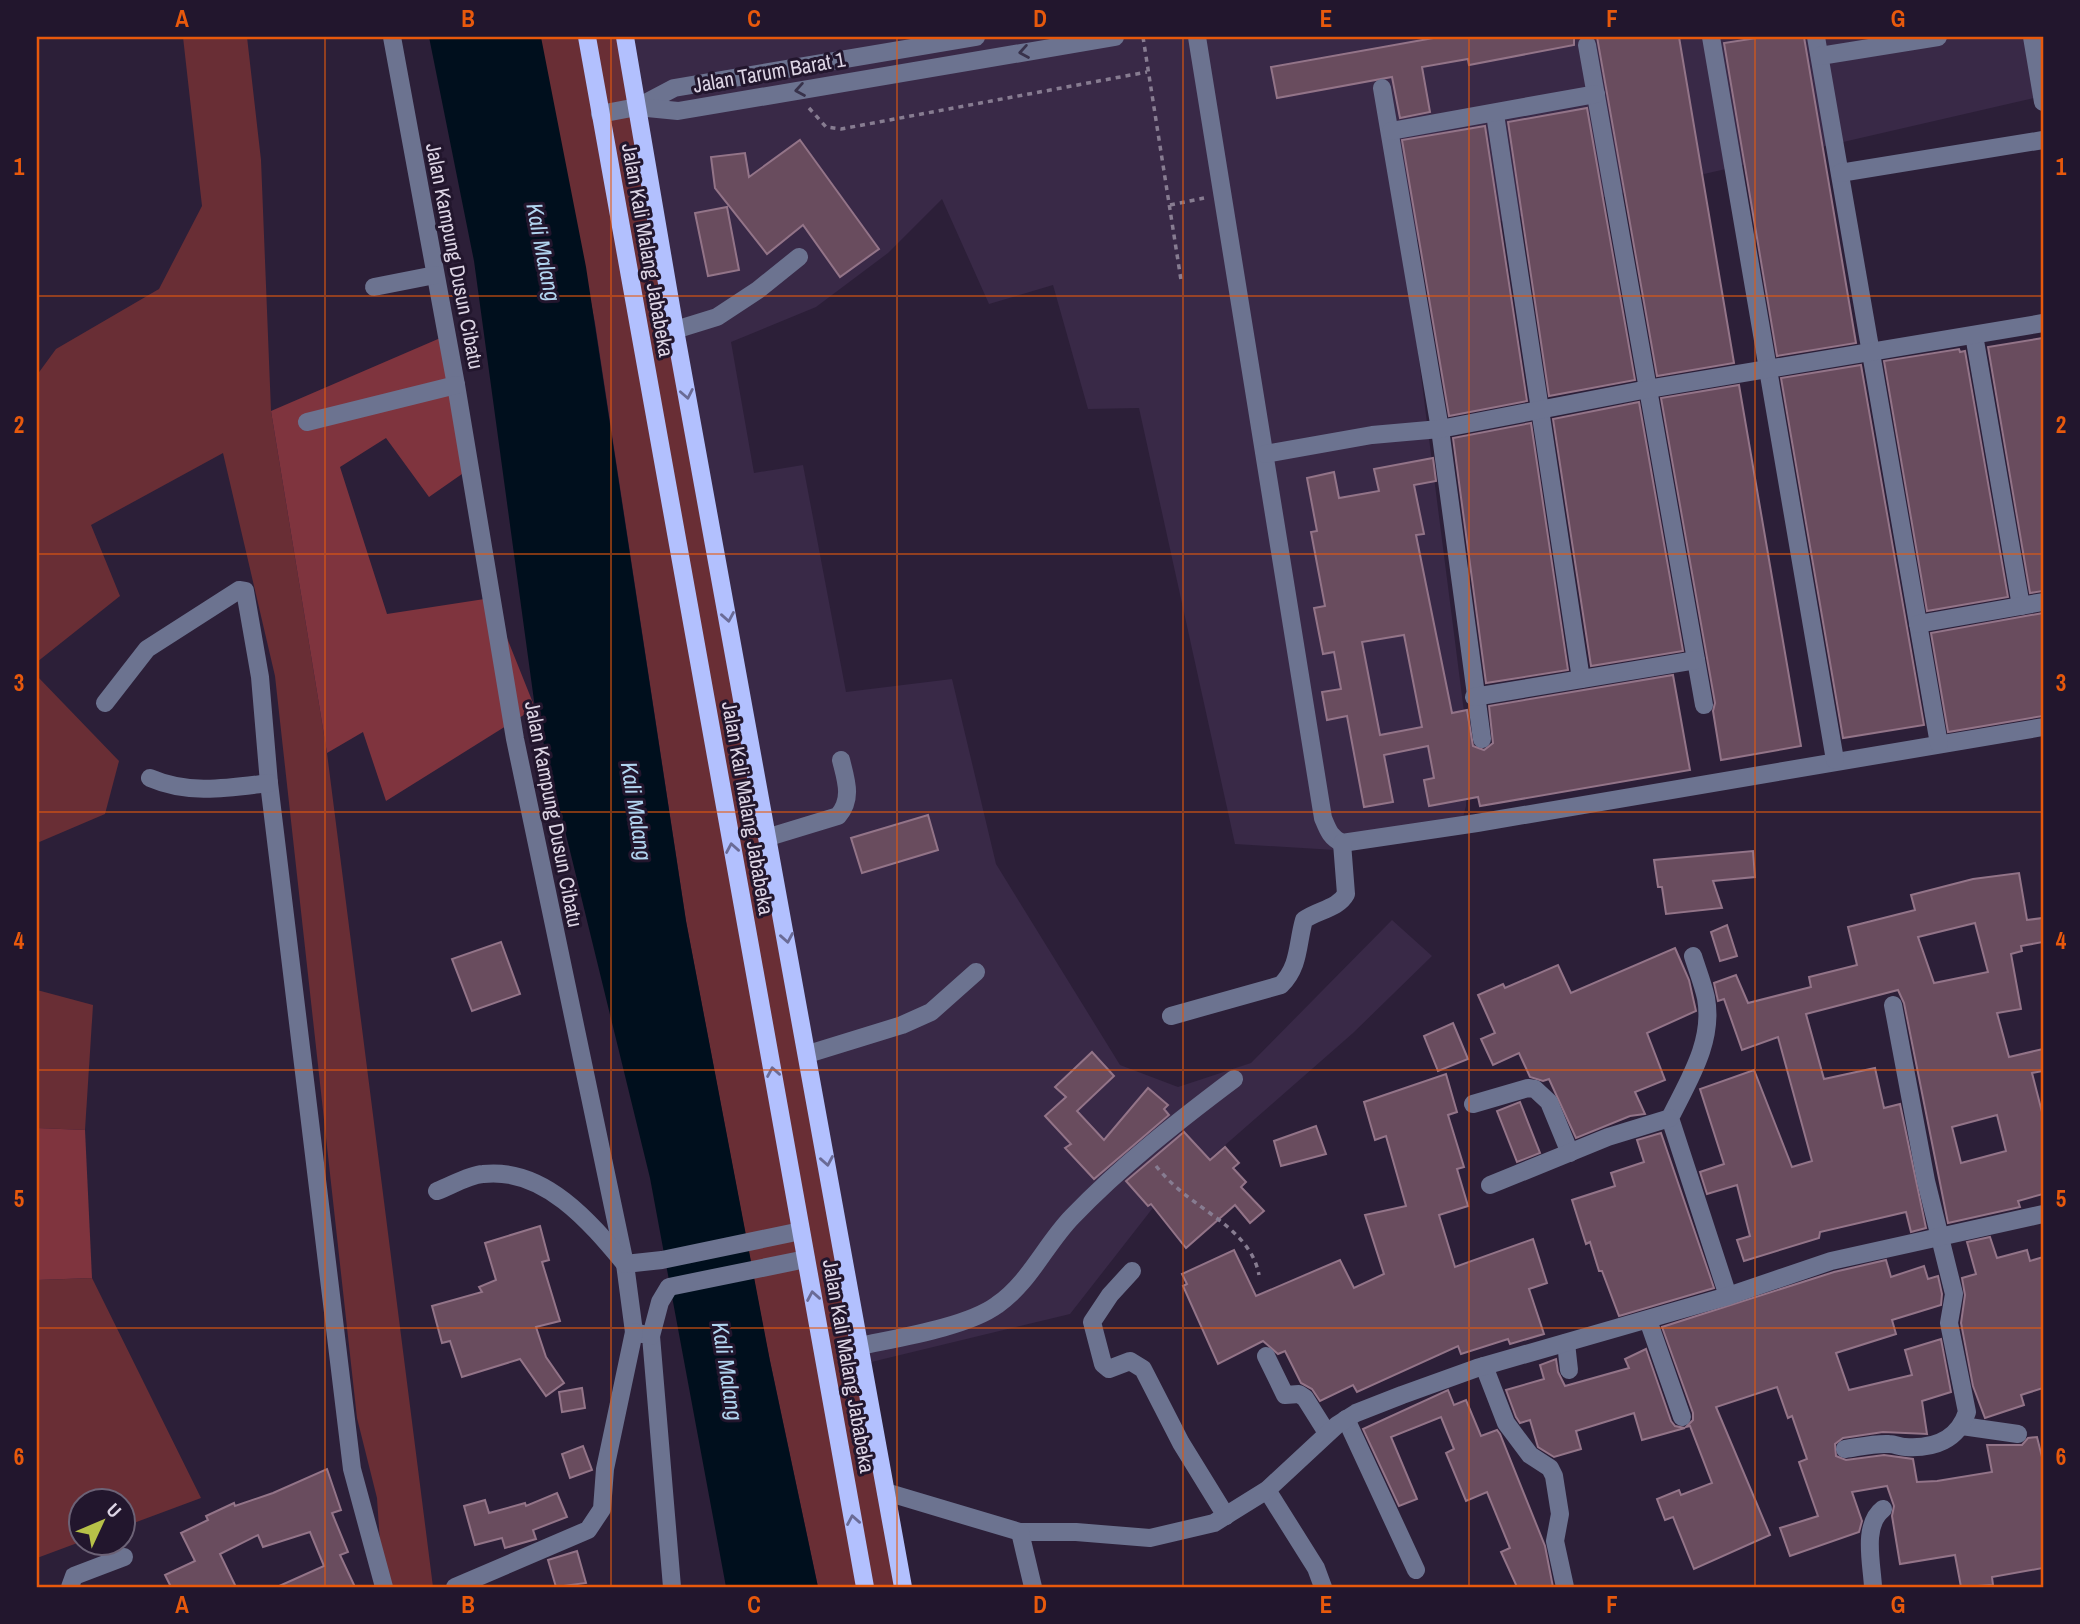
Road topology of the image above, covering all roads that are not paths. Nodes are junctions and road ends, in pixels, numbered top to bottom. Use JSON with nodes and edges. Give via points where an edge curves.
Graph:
{"nodes":[{"id":1,"x":391,"y":37,"type":"edge"},
{"id":2,"x":587,"y":37,"type":"edge"},
{"id":3,"x":625,"y":37,"type":"edge"},
{"id":4,"x":976,"y":37,"type":"edge"},
{"id":5,"x":1115,"y":37,"type":"edge"},
{"id":6,"x":1197,"y":37,"type":"edge"},
{"id":7,"x":1711,"y":37,"type":"edge"},
{"id":8,"x":1816,"y":37,"type":"edge"},
{"id":9,"x":1938,"y":37,"type":"edge"},
{"id":10,"x":2032,"y":37,"type":"edge"},
{"id":11,"x":1587,"y":45,"type":"dead end"},
{"id":12,"x":870,"y":46,"type":"edge"},
{"id":13,"x":1820,"y":56,"type":"junction"},
{"id":14,"x":1382,"y":88,"type":"dead end"},
{"id":15,"x":1596,"y":94,"type":"junction"},
{"id":16,"x":2043,"y":102,"type":"edge"},
{"id":17,"x":638,"y":107,"type":"junction"},
{"id":18,"x":600,"y":114,"type":"junction"},
{"id":19,"x":1495,"y":114,"type":"junction"},
{"id":20,"x":1391,"y":131,"type":"junction"},
{"id":21,"x":2043,"y":140,"type":"edge"},
{"id":22,"x":1840,"y":173,"type":"junction"},
{"id":23,"x":799,"y":257,"type":"dead end"},
{"id":24,"x":435,"y":275,"type":"junction"},
{"id":25,"x":374,"y":287,"type":"dead end"},
{"id":26,"x":2043,"y":323,"type":"edge"},
{"id":27,"x":675,"y":330,"type":"junction"},
{"id":28,"x":1974,"y":335,"type":"junction"},
{"id":29,"x":1872,"y":352,"type":"junction"},
{"id":30,"x":1768,"y":369,"type":"junction"},
{"id":31,"x":456,"y":385,"type":"junction"},
{"id":32,"x":1648,"y":389,"type":"junction"},
{"id":33,"x":1542,"y":408,"type":"junction"},
{"id":34,"x":307,"y":422,"type":"dead end"},
{"id":35,"x":1440,"y":429,"type":"junction"},
{"id":36,"x":1265,"y":454,"type":"junction"},
{"id":37,"x":2043,"y":602,"type":"edge"},
{"id":38,"x":2021,"y":606,"type":"junction"},
{"id":39,"x":1918,"y":624,"type":"junction"},
{"id":40,"x":1696,"y":660,"type":"junction"},
{"id":41,"x":1581,"y":679,"type":"junction"},
{"id":42,"x":1474,"y":697,"type":"junction"},
{"id":43,"x":105,"y":703,"type":"dead end"},
{"id":44,"x":1704,"y":705,"type":"dead end"},
{"id":45,"x":2043,"y":727,"type":"edge"},
{"id":46,"x":1482,"y":739,"type":"dead end"},
{"id":47,"x":1939,"y":744,"type":"junction"},
{"id":48,"x":841,"y":760,"type":"dead end"},
{"id":49,"x":1835,"y":760,"type":"junction"},
{"id":50,"x":150,"y":778,"type":"dead end"},
{"id":51,"x":269,"y":783,"type":"junction"},
{"id":52,"x":769,"y":836,"type":"junction"},
{"id":53,"x":1342,"y":843,"type":"junction"},
{"id":54,"x":1693,"y":956,"type":"dead end"},
{"id":55,"x":976,"y":972,"type":"dead end"},
{"id":56,"x":1893,"y":1005,"type":"dead end"},
{"id":57,"x":1171,"y":1016,"type":"dead end"},
{"id":58,"x":808,"y":1054,"type":"junction"},
{"id":59,"x":1234,"y":1079,"type":"dead end"},
{"id":60,"x":1473,"y":1104,"type":"dead end"},
{"id":61,"x":1670,"y":1118,"type":"junction"},
{"id":62,"x":1570,"y":1153,"type":"junction"},
{"id":63,"x":1490,"y":1185,"type":"dead end"},
{"id":64,"x":437,"y":1191,"type":"dead end"},
{"id":65,"x":2043,"y":1214,"type":"edge"},
{"id":66,"x":801,"y":1231,"type":"junction"},
{"id":67,"x":1940,"y":1238,"type":"junction"},
{"id":68,"x":806,"y":1259,"type":"junction"},
{"id":69,"x":625,"y":1264,"type":"junction"},
{"id":70,"x":1132,"y":1270,"type":"dead end"},
{"id":71,"x":1728,"y":1296,"type":"junction"},
{"id":72,"x":1648,"y":1320,"type":"junction"},
{"id":73,"x":642,"y":1334,"type":"junction"},
{"id":74,"x":1566,"y":1343,"type":"junction"},
{"id":75,"x":860,"y":1346,"type":"junction"},
{"id":76,"x":1266,"y":1356,"type":"dead end"},
{"id":77,"x":1484,"y":1366,"type":"junction"},
{"id":78,"x":1569,"y":1370,"type":"dead end"},
{"id":79,"x":1682,"y":1417,"type":"dead end"},
{"id":80,"x":1346,"y":1419,"type":"junction"},
{"id":81,"x":1962,"y":1426,"type":"junction"},
{"id":82,"x":1327,"y":1433,"type":"junction"},
{"id":83,"x":2018,"y":1434,"type":"dead end"},
{"id":84,"x":1844,"y":1449,"type":"dead end"},
{"id":85,"x":1267,"y":1490,"type":"junction"},
{"id":86,"x":886,"y":1492,"type":"junction"},
{"id":87,"x":1883,"y":1509,"type":"dead end"},
{"id":88,"x":1226,"y":1516,"type":"junction"},
{"id":89,"x":1020,"y":1532,"type":"junction"},
{"id":90,"x":121,"y":1558,"type":"edge"},
{"id":91,"x":1416,"y":1570,"type":"dead end"},
{"id":92,"x":70,"y":1587,"type":"edge"},
{"id":93,"x":384,"y":1587,"type":"edge"},
{"id":94,"x":455,"y":1587,"type":"edge"},
{"id":95,"x":672,"y":1587,"type":"edge"},
{"id":96,"x":865,"y":1587,"type":"edge"},
{"id":97,"x":904,"y":1587,"type":"edge"},
{"id":98,"x":1033,"y":1587,"type":"edge"},
{"id":99,"x":1323,"y":1587,"type":"edge"},
{"id":100,"x":1565,"y":1587,"type":"edge"},
{"id":101,"x":1873,"y":1587,"type":"edge"}],
"edges":[{"from":1,"to":24,"type":"street","name":"Jalan Kampung Dusun Cibatu"},
{"from":2,"to":18,"type":"main road","name":"Jalan Kali Malang Jababeka"},
{"from":3,"to":17,"type":"main road","name":"Jalan Kali Malang Jababeka"},
{"from":4,"to":12,"type":"street","name":"Jalan Tarum Barat 1"},
{"from":5,"to":17,"type":"street","name":"Jalan Tarum Barat 1","one_way":true,"via":[[678,111]]},
{"from":6,"to":36,"type":"street"},
{"from":7,"to":30,"type":"street"},
{"from":8,"to":13,"type":"street"},
{"from":9,"to":13,"type":"street"},
{"from":10,"to":16,"type":"street"},
{"from":11,"to":15,"type":"street"},
{"from":12,"to":17,"type":"street","name":"Jalan Tarum Barat 1","via":[[674,88]]},
{"from":13,"to":22,"type":"street"},
{"from":14,"to":20,"type":"street"},
{"from":15,"to":19,"type":"street"},
{"from":15,"to":32,"type":"street"},
{"from":17,"to":18,"type":"street","name":"Jalan Tarum Barat 1"},
{"from":17,"to":27,"type":"main road","name":"Jalan Kali Malang Jababeka"},
{"from":66,"to":18,"type":"main road","name":"Jalan Kali Malang Jababeka","one_way":true},
{"from":19,"to":20,"type":"street"},
{"from":19,"to":33,"type":"street"},
{"from":20,"to":35,"type":"street"},
{"from":21,"to":22,"type":"street"},
{"from":22,"to":29,"type":"street"},
{"from":23,"to":27,"type":"street","via":[[717,317]]},
{"from":24,"to":25,"type":"street"},
{"from":24,"to":31,"type":"street","name":"Jalan Kampung Dusun Cibatu"},
{"from":26,"to":28,"type":"street"},
{"from":27,"to":52,"type":"main road","name":"Jalan Kali Malang Jababeka","one_way":true},
{"from":28,"to":29,"type":"street"},
{"from":28,"to":38,"type":"street"},
{"from":29,"to":30,"type":"street"},
{"from":29,"to":39,"type":"street"},
{"from":30,"to":32,"type":"street"},
{"from":30,"to":49,"type":"street"},
{"from":31,"to":34,"type":"street"},
{"from":31,"to":69,"type":"street","name":"Jalan Kampung Dusun Cibatu","via":[[515,739]]},
{"from":32,"to":33,"type":"street"},
{"from":32,"to":40,"type":"street"},
{"from":33,"to":35,"type":"street"},
{"from":33,"to":41,"type":"street"},
{"from":35,"to":36,"type":"street","via":[[1372,435]]},
{"from":35,"to":42,"type":"street"},
{"from":36,"to":53,"type":"street","via":[[1323,818],[1329,834]]},
{"from":37,"to":38,"type":"street"},
{"from":38,"to":39,"type":"street"},
{"from":39,"to":47,"type":"street"},
{"from":40,"to":41,"type":"street"},
{"from":40,"to":44,"type":"street"},
{"from":41,"to":42,"type":"street"},
{"from":42,"to":46,"type":"street"},
{"from":43,"to":51,"type":"street","via":[[147,649],[239,590],[245,591],[260,677]]},
{"from":45,"to":47,"type":"street"},
{"from":47,"to":49,"type":"street"},
{"from":48,"to":52,"type":"street","via":[[848,790],[845,808],[838,816]]},
{"from":49,"to":53,"type":"street"},
{"from":50,"to":51,"type":"street","via":[[183,789]]},
{"from":51,"to":93,"type":"street","via":[[352,1469]]},
{"from":52,"to":58,"type":"main road","name":"Jalan Kali Malang Jababeka","one_way":true},
{"from":53,"to":57,"type":"street","via":[[1346,894],[1342,901],[1304,920],[1291,975],[1281,985]]},
{"from":54,"to":61,"type":"street","via":[[1706,1000],[1706,1035]]},
{"from":55,"to":58,"type":"street","via":[[931,1012]]},
{"from":56,"to":67,"type":"street"},
{"from":58,"to":75,"type":"main road","name":"Jalan Kali Malang Jababeka","one_way":true},
{"from":59,"to":75,"type":"street","via":[[1177,1122],[1072,1217],[1020,1286],[996,1307],[971,1318]]},
{"from":60,"to":62,"type":"street","via":[[1535,1088],[1549,1102]]},
{"from":61,"to":62,"type":"street"},
{"from":61,"to":71,"type":"street"},
{"from":62,"to":63,"type":"street"},
{"from":64,"to":69,"type":"street","via":[[482,1173],[514,1175],[570,1204]]},
{"from":65,"to":67,"type":"street"},
{"from":66,"to":68,"type":"main road","name":"Jalan Kali Malang Jababeka"},
{"from":66,"to":69,"type":"street"},
{"from":67,"to":71,"type":"street","via":[[1831,1261]]},
{"from":67,"to":81,"type":"street","via":[[1954,1294],[1949,1323],[1967,1412]]},
{"from":68,"to":73,"type":"street","via":[[669,1287]]},
{"from":96,"to":68,"type":"main road","name":"Jalan Kali Malang Jababeka","one_way":true},
{"from":69,"to":73,"type":"street","name":"Jalan Kampung Dusun Cibatu"},
{"from":70,"to":88,"type":"street","via":[[1092,1322],[1103,1364],[1109,1369],[1130,1361],[1143,1369]]},
{"from":71,"to":72,"type":"street"},
{"from":72,"to":74,"type":"street"},
{"from":72,"to":79,"type":"street"},
{"from":73,"to":94,"type":"street","via":[[597,1521],[588,1530]]},
{"from":73,"to":95,"type":"street","name":"Jalan Kampung Dusun Cibatu"},
{"from":74,"to":77,"type":"street"},
{"from":74,"to":78,"type":"street"},
{"from":75,"to":86,"type":"main road","name":"Jalan Kali Malang Jababeka"},
{"from":76,"to":82,"type":"street","via":[[1280,1390],[1305,1398]]},
{"from":77,"to":80,"type":"street"},
{"from":77,"to":100,"type":"street","via":[[1506,1423],[1530,1455],[1554,1476],[1560,1514],[1555,1541]]},
{"from":80,"to":82,"type":"street"},
{"from":80,"to":91,"type":"street"},
{"from":81,"to":83,"type":"street"},
{"from":81,"to":84,"type":"street","via":[[1950,1440],[1924,1448],[1892,1443]]},
{"from":82,"to":85,"type":"street"},
{"from":85,"to":88,"type":"street"},
{"from":85,"to":99,"type":"street"},
{"from":86,"to":89,"type":"street"},
{"from":86,"to":97,"type":"main road","name":"Jalan Kali Malang Jababeka"},
{"from":87,"to":101,"type":"street","via":[[1870,1535]]},
{"from":88,"to":89,"type":"street","via":[[1150,1538]]},
{"from":89,"to":98,"type":"street"},
{"from":90,"to":92,"type":"street","via":[[74,1576]]}]}
